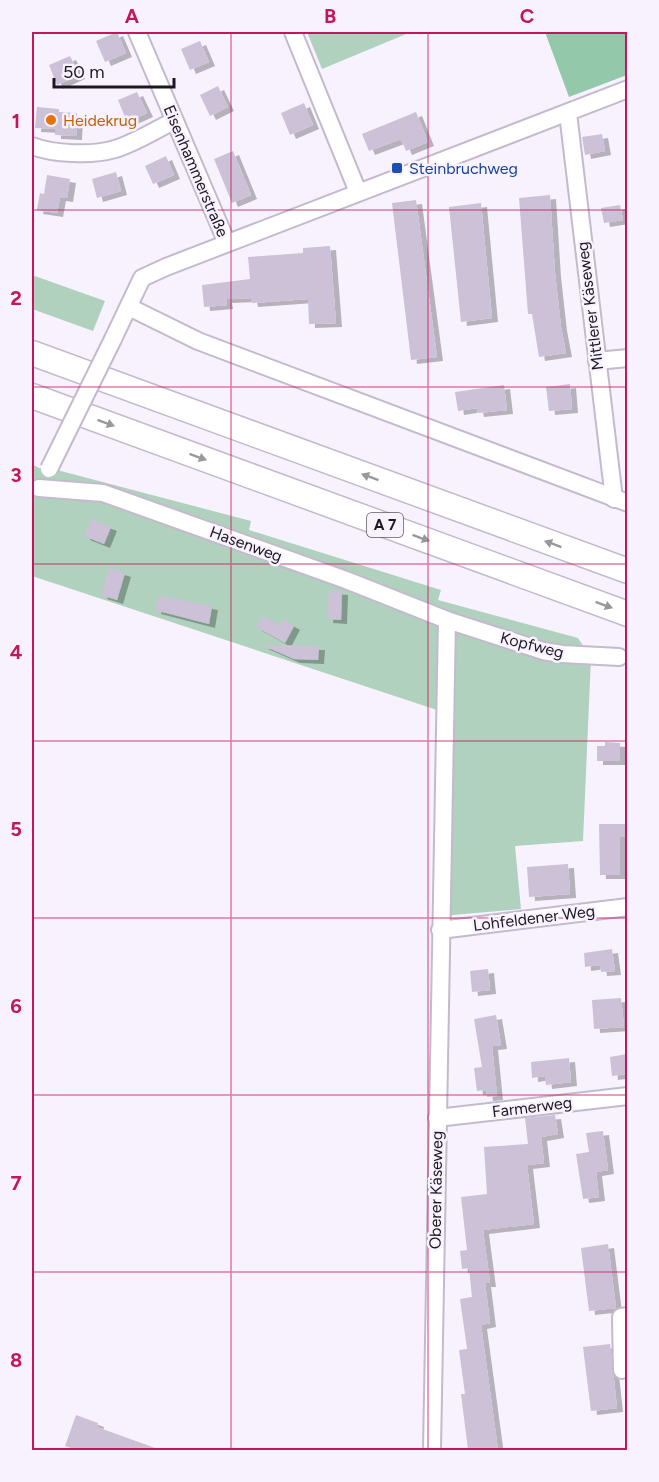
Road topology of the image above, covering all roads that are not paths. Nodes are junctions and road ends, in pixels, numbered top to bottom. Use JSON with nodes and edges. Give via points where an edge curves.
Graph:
{"nodes":[{"id":1,"x":137,"y":32,"type":"edge"},
{"id":2,"x":293,"y":32,"type":"edge"},
{"id":3,"x":627,"y":89,"type":"edge"},
{"id":4,"x":568,"y":113,"type":"junction"},
{"id":5,"x":174,"y":121,"type":"junction"},
{"id":6,"x":32,"y":146,"type":"edge"},
{"id":7,"x":357,"y":192,"type":"junction"},
{"id":8,"x":227,"y":243,"type":"junction"},
{"id":9,"x":129,"y":307,"type":"junction"},
{"id":10,"x":32,"y":353,"type":"edge"},
{"id":11,"x":627,"y":358,"type":"edge"},
{"id":12,"x":597,"y":361,"type":"junction"},
{"id":13,"x":32,"y":396,"type":"edge"},
{"id":14,"x":35,"y":494,"type":"edge"},
{"id":15,"x":620,"y":501,"type":"edge"},
{"id":16,"x":627,"y":571,"type":"edge"},
{"id":17,"x":627,"y":614,"type":"edge"},
{"id":18,"x":447,"y":620,"type":"junction"},
{"id":19,"x":619,"y":657,"type":"dead end"},
{"id":20,"x":627,"y":907,"type":"edge"},
{"id":21,"x":440,"y":930,"type":"junction"},
{"id":22,"x":627,"y":1096,"type":"edge"},
{"id":23,"x":437,"y":1118,"type":"junction"},
{"id":24,"x":627,"y":1316,"type":"edge"},
{"id":25,"x":622,"y":1370,"type":"dead end"},
{"id":26,"x":432,"y":1450,"type":"edge"}],
"edges":[{"from":1,"to":5,"type":"street","name":"Eisenhammerstraße"},
{"from":2,"to":7,"type":"street"},
{"from":3,"to":4,"type":"street"},
{"from":4,"to":7,"type":"street"},
{"from":4,"to":12,"type":"street","name":"Mittlerer Käseweg"},
{"from":5,"to":6,"type":"street","via":[[114,149],[77,153]]},
{"from":5,"to":8,"type":"street","name":"Eisenhammerstraße"},
{"from":7,"to":8,"type":"street"},
{"from":8,"to":9,"type":"street","via":[[142,279]]},
{"from":9,"to":14,"type":"street","bridge":true},
{"from":9,"to":15,"type":"street","via":[[198,341]]},
{"from":16,"to":10,"type":"highway","number":"A 7","one_way":true},
{"from":11,"to":12,"type":"street"},
{"from":12,"to":15,"type":"street","name":"Mittlerer Käseweg"},
{"from":13,"to":17,"type":"highway","number":"A 7","one_way":true},
{"from":14,"to":18,"type":"street","name":"Hasenweg","via":[[104,493]]},
{"from":18,"to":19,"type":"street","name":"Kopfweg","via":[[543,651]]},
{"from":18,"to":21,"type":"street","name":"Oberer Käseweg"},
{"from":20,"to":21,"type":"street","name":"Lohfeldener Weg"},
{"from":21,"to":23,"type":"street","name":"Oberer Käseweg"},
{"from":22,"to":23,"type":"street","name":"Farmerweg"},
{"from":23,"to":26,"type":"street","name":"Oberer Käseweg"},
{"from":24,"to":25,"type":"street","via":[[621,1317]]}]}
